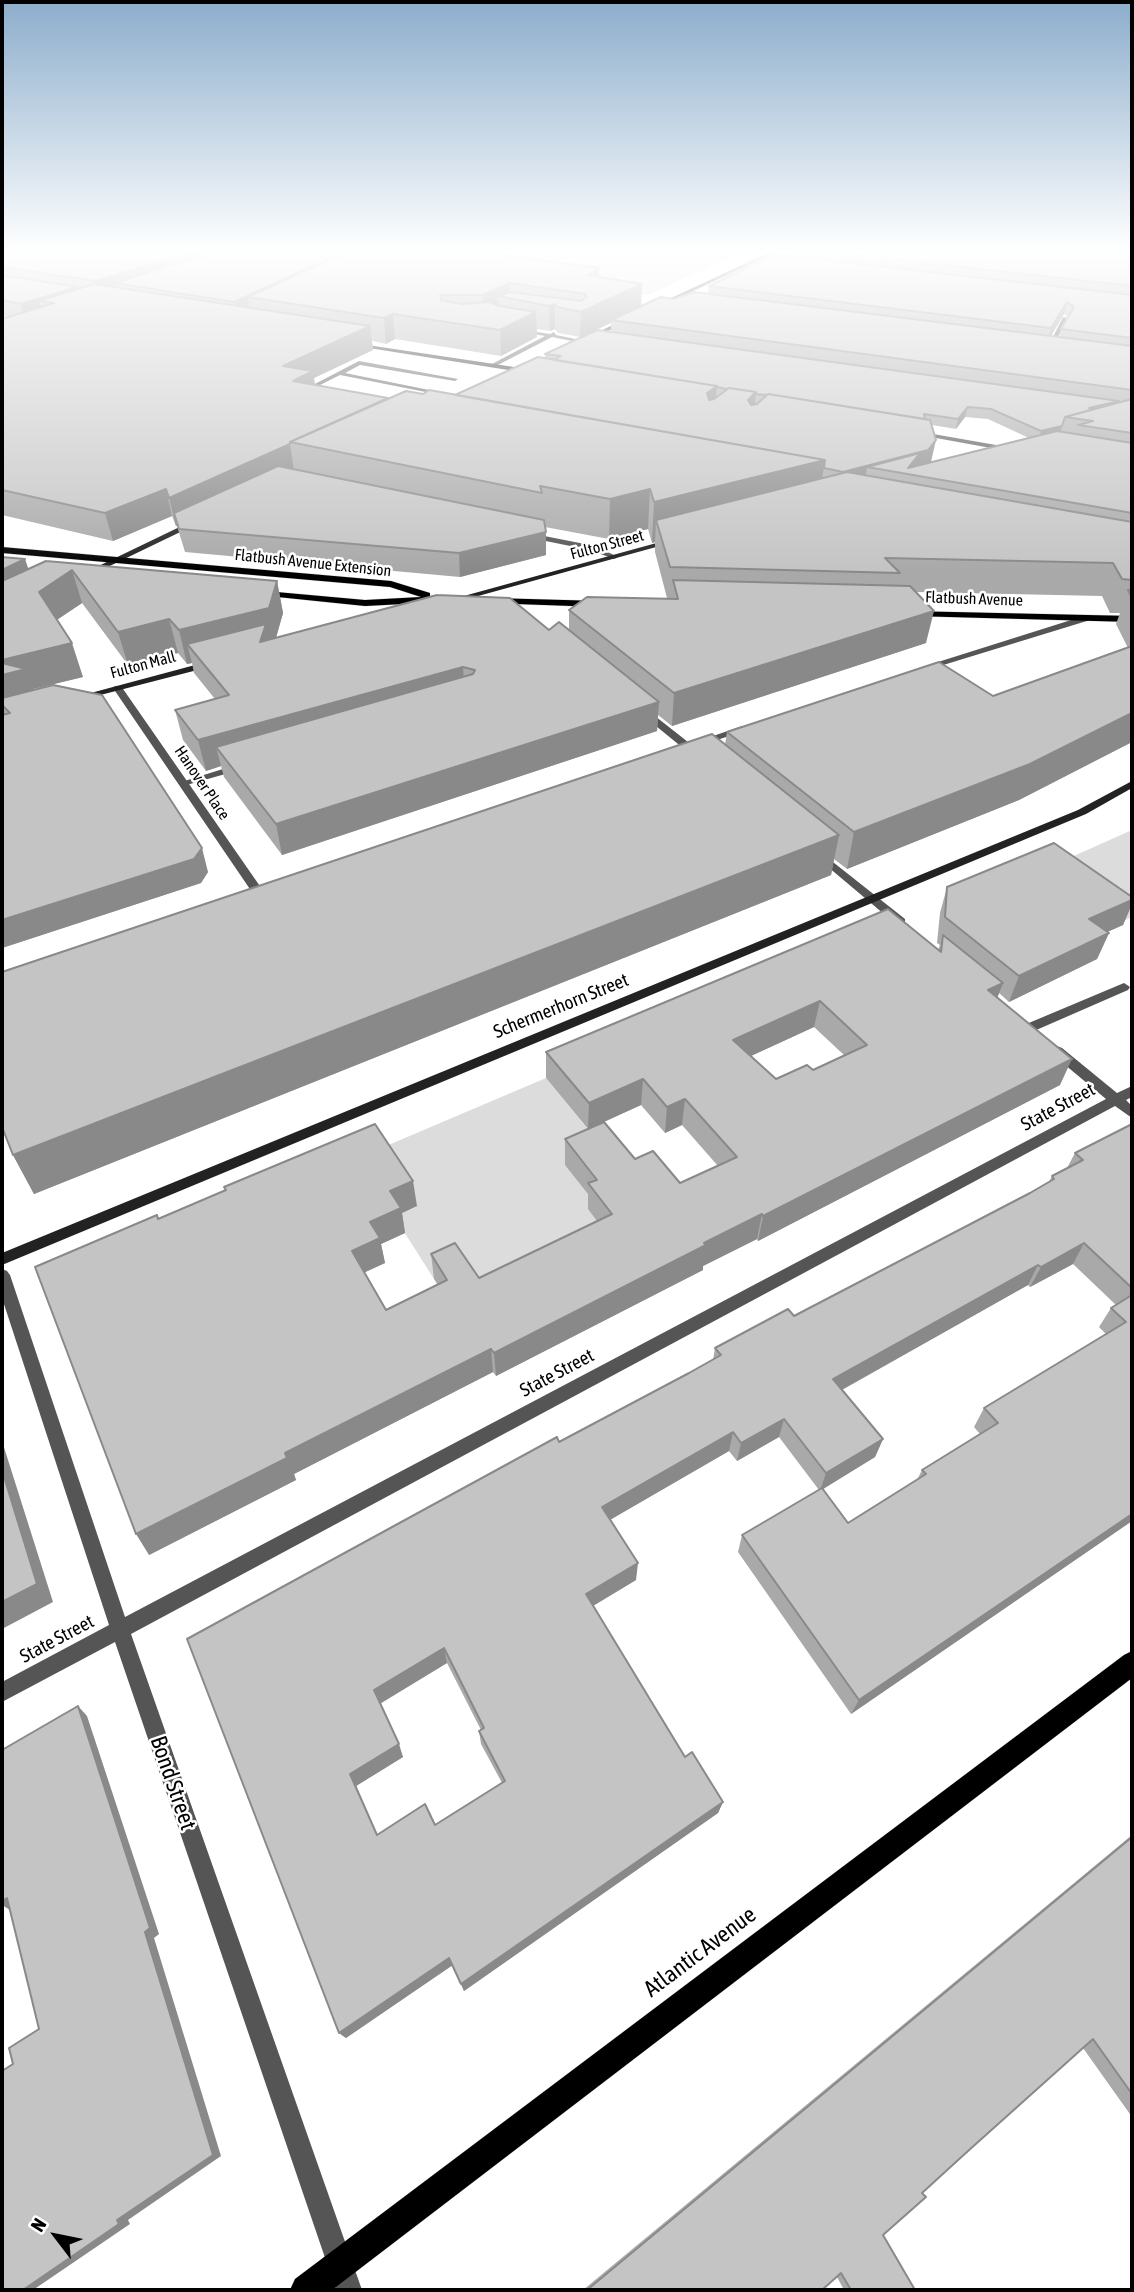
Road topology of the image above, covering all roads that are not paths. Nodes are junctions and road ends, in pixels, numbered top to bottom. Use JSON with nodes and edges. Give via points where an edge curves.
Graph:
{"nodes":[{"id":1,"x":437,"y":357,"type":"edge"},
{"id":2,"x":510,"y":357,"type":"edge"},
{"id":3,"x":492,"y":366,"type":"junction"},
{"id":4,"x":338,"y":373,"type":"junction"},
{"id":5,"x":511,"y":374,"type":"edge"},
{"id":6,"x":456,"y":379,"type":"dead end"},
{"id":7,"x":339,"y":391,"type":"edge"},
{"id":8,"x":474,"y":392,"type":"edge"},
{"id":9,"x":418,"y":398,"type":"edge"},
{"id":10,"x":461,"y":398,"type":"junction"},
{"id":11,"x":450,"y":403,"type":"joint"},
{"id":12,"x":913,"y":433,"type":"edge"},
{"id":13,"x":1022,"y":452,"type":"joint"},
{"id":14,"x":1001,"y":457,"type":"edge"},
{"id":15,"x":205,"y":518,"type":"edge"},
{"id":16,"x":524,"y":534,"type":"edge"},
{"id":17,"x":689,"y":537,"type":"edge"},
{"id":18,"x":2,"y":550,"type":"edge"},
{"id":19,"x":614,"y":557,"type":"junction"},
{"id":20,"x":116,"y":560,"type":"junction"},
{"id":21,"x":76,"y":578,"type":"joint"},
{"id":22,"x":107,"y":579,"type":"edge"},
{"id":23,"x":240,"y":590,"type":"edge"},
{"id":24,"x":437,"y":598,"type":"junction"},
{"id":25,"x":454,"y":599,"type":"junction"},
{"id":26,"x":509,"y":601,"type":"junction"},
{"id":27,"x":606,"y":604,"type":"edge"},
{"id":28,"x":414,"y":611,"type":"edge"},
{"id":29,"x":893,"y":613,"type":"edge"},
{"id":30,"x":527,"y":615,"type":"edge"},
{"id":31,"x":1087,"y":618,"type":"junction"},
{"id":32,"x":1132,"y":619,"type":"edge"},
{"id":33,"x":219,"y":662,"type":"edge"},
{"id":34,"x":908,"y":673,"type":"edge"},
{"id":35,"x":118,"y":688,"type":"junction"},
{"id":36,"x":66,"y":701,"type":"edge"},
{"id":37,"x":637,"y":706,"type":"edge"},
{"id":38,"x":757,"y":724,"type":"edge"},
{"id":39,"x":682,"y":749,"type":"junction"},
{"id":40,"x":257,"y":762,"type":"edge"},
{"id":41,"x":711,"y":766,"type":"edge"},
{"id":42,"x":183,"y":783,"type":"junction"},
{"id":43,"x":1132,"y":783,"type":"edge"},
{"id":44,"x":804,"y":842,"type":"edge"},
{"id":45,"x":273,"y":891,"type":"edge"},
{"id":46,"x":873,"y":898,"type":"junction"},
{"id":47,"x":912,"y":930,"type":"edge"},
{"id":48,"x":1124,"y":987,"type":"dead end"},
{"id":49,"x":1132,"y":1091,"type":"edge"},
{"id":50,"x":1116,"y":1100,"type":"junction"},
{"id":51,"x":1132,"y":1113,"type":"edge"},
{"id":52,"x":2,"y":1258,"type":"edge"},
{"id":53,"x":2,"y":1275,"type":"edge"},
{"id":54,"x":120,"y":1630,"type":"junction"},
{"id":55,"x":1132,"y":1664,"type":"edge"},
{"id":56,"x":2,"y":1692,"type":"edge"},
{"id":57,"x":345,"y":2277,"type":"edge"},
{"id":58,"x":306,"y":2290,"type":"edge"}],
"edges":[{"from":1,"to":3,"type":"main road"},
{"from":2,"to":3,"type":"street"},
{"from":3,"to":5,"type":"main road","via":[[528,368]]},
{"from":4,"to":6,"type":"street","via":[[359,363]]},
{"from":4,"to":7,"type":"street","via":[[314,386]]},
{"from":4,"to":10,"type":"street"},
{"from":8,"to":10,"type":"main road"},
{"from":9,"to":11,"type":"street"},
{"from":10,"to":11,"type":"main road"},
{"from":12,"to":13,"type":"street"},
{"from":13,"to":14,"type":"main road"},
{"from":15,"to":20,"type":"main road"},
{"from":16,"to":19,"type":"street"},
{"from":17,"to":19,"type":"main road","name":"Fulton Street"},
{"from":18,"to":20,"type":"main road","name":"Flatbush Avenue Extension"},
{"from":19,"to":25,"type":"main road","name":"Fulton Street"},
{"from":20,"to":21,"type":"main road"},
{"from":20,"to":24,"type":"main road","name":"Flatbush Avenue Extension","via":[[391,584]]},
{"from":21,"to":22,"type":"main road"},
{"from":23,"to":24,"type":"main road","name":"Flatbush Avenue Extension","via":[[365,603]]},
{"from":24,"to":25,"type":"main road"},
{"from":25,"to":26,"type":"main road"},
{"from":25,"to":28,"type":"main road"},
{"from":26,"to":27,"type":"main road"},
{"from":26,"to":30,"type":"street"},
{"from":29,"to":31,"type":"main road","name":"Flatbush Avenue"},
{"from":31,"to":32,"type":"main road","name":"Flatbush Avenue"},
{"from":31,"to":34,"type":"street"},
{"from":33,"to":35,"type":"main road","name":"Fulton Mall"},
{"from":35,"to":36,"type":"main road","name":"Fulton Mall"},
{"from":35,"to":42,"type":"street","name":"Hanover Place"},
{"from":37,"to":39,"type":"street"},
{"from":38,"to":39,"type":"street"},
{"from":39,"to":41,"type":"street"},
{"from":40,"to":42,"type":"street"},
{"from":42,"to":45,"type":"street","name":"Hanover Place","via":[[256,897]]},
{"from":43,"to":46,"type":"main road","name":"Schermerhorn Street","via":[[1082,812]]},
{"from":44,"to":46,"type":"street"},
{"from":46,"to":47,"type":"street"},
{"from":46,"to":52,"type":"main road","name":"Schermerhorn Street"},
{"from":48,"to":50,"type":"street","via":[[1034,1032]]},
{"from":49,"to":50,"type":"street","name":"State Street"},
{"from":50,"to":51,"type":"street"},
{"from":50,"to":54,"type":"street","name":"State Street"},
{"from":53,"to":54,"type":"street","name":"Bond Street"},
{"from":54,"to":56,"type":"street","name":"State Street"},
{"from":54,"to":57,"type":"street","name":"Bond Street"},
{"from":55,"to":57,"type":"main road","name":"Atlantic Avenue"},
{"from":57,"to":58,"type":"main road","name":"Atlantic Avenue"}]}
